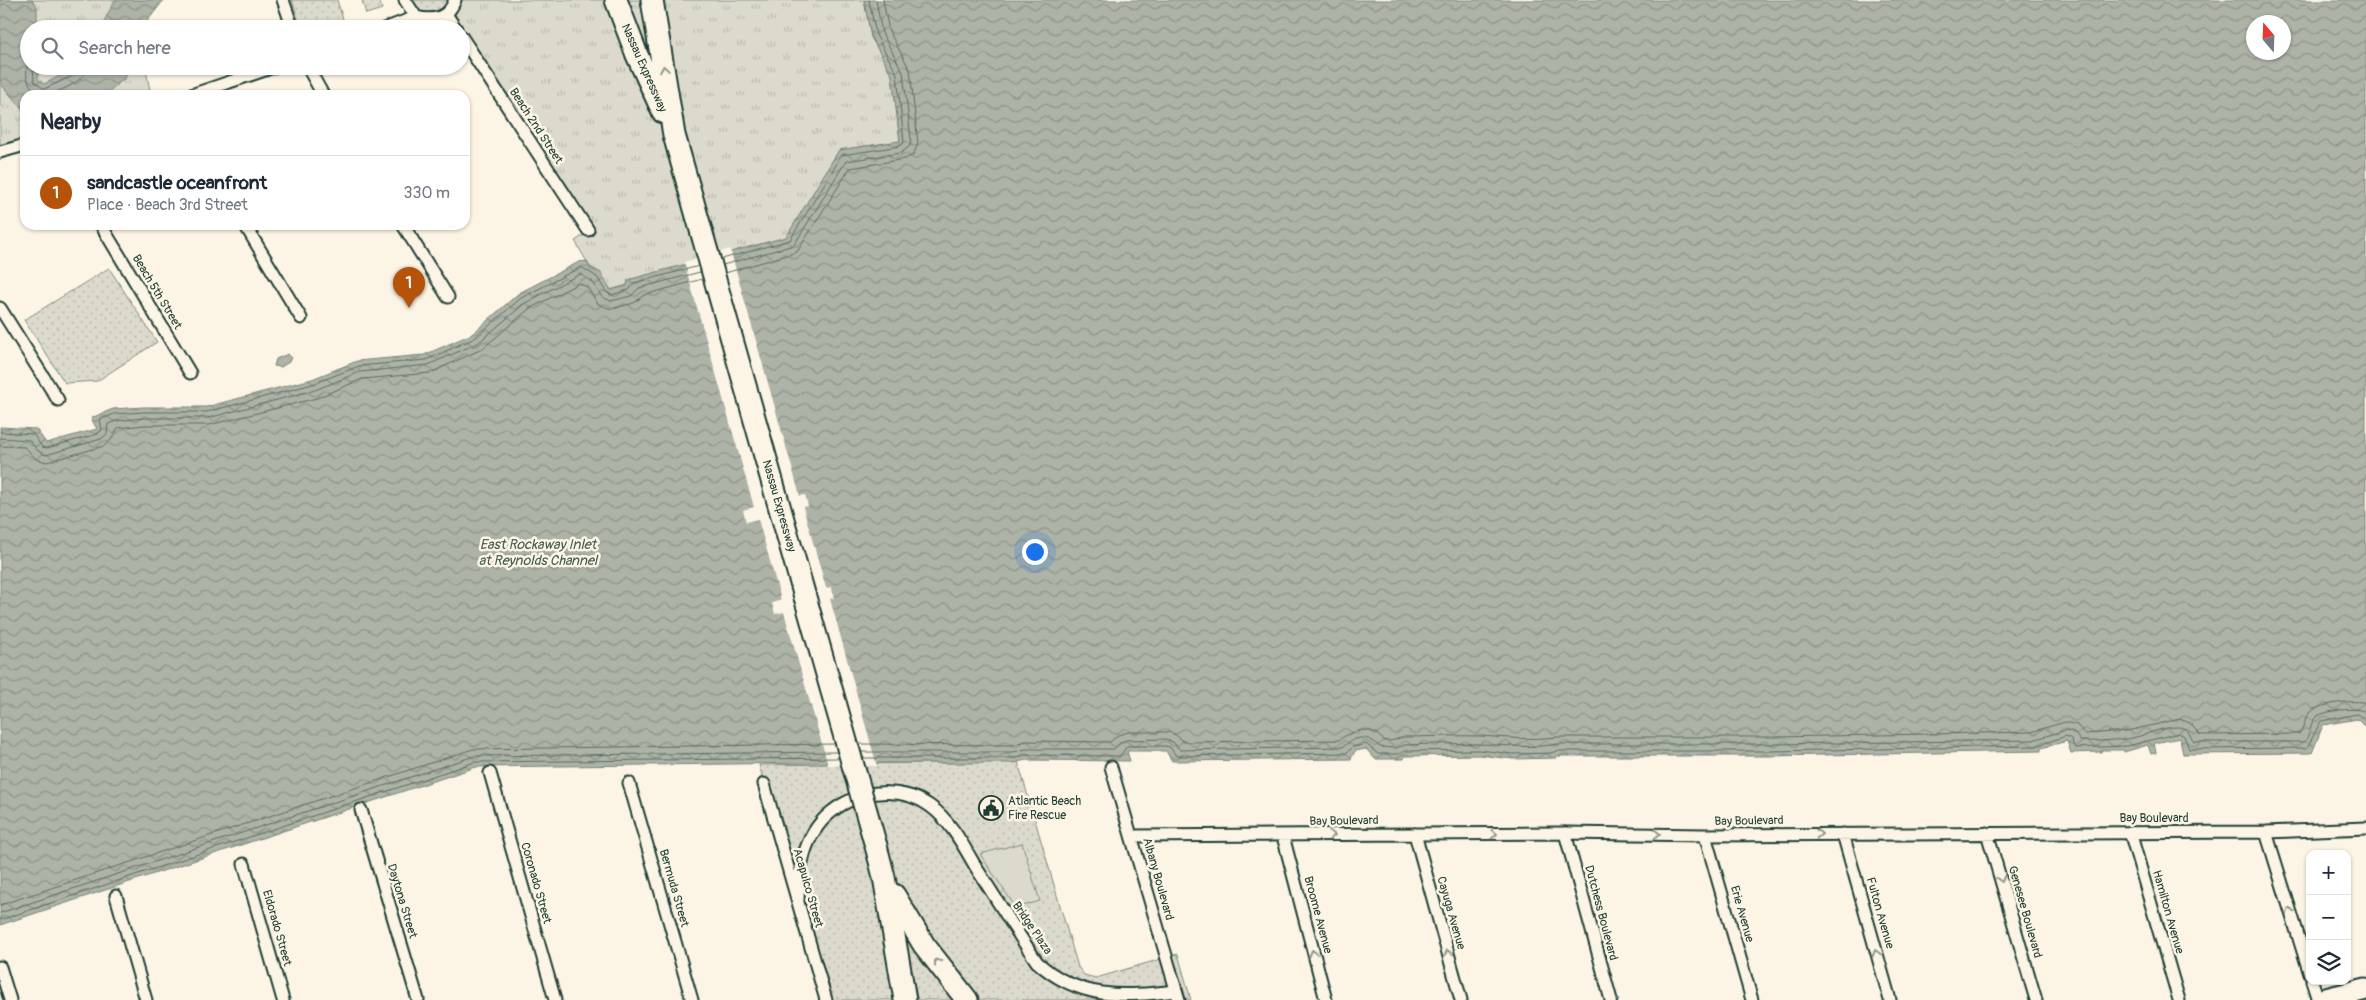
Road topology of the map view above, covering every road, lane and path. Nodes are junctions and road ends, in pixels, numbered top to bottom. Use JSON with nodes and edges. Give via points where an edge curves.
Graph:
{"nodes":[{"id":1,"x":284,"y":0,"type":"edge"},
{"id":2,"x":405,"y":0,"type":"edge"},
{"id":3,"x":455,"y":0,"type":"edge"},
{"id":4,"x":616,"y":0,"type":"edge"},
{"id":5,"x":652,"y":0,"type":"edge"},
{"id":6,"x":446,"y":14,"type":"junction"},
{"id":7,"x":416,"y":17,"type":"junction"},
{"id":8,"x":290,"y":20,"type":"edge"},
{"id":9,"x":408,"y":20,"type":"edge"},
{"id":10,"x":450,"y":20,"type":"edge"},
{"id":11,"x":470,"y":50,"type":"edge"},
{"id":12,"x":250,"y":75,"type":"edge"},
{"id":13,"x":312,"y":75,"type":"edge"},
{"id":14,"x":206,"y":90,"type":"edge"},
{"id":15,"x":320,"y":90,"type":"edge"},
{"id":16,"x":674,"y":135,"type":"junction"},
{"id":17,"x":20,"y":146,"type":"edge"},
{"id":18,"x":0,"y":152,"type":"edge"},
{"id":19,"x":104,"y":230,"type":"edge"},
{"id":20,"x":247,"y":230,"type":"edge"},
{"id":21,"x":406,"y":230,"type":"edge"},
{"id":22,"x":588,"y":230,"type":"dead end"},
{"id":23,"x":448,"y":297,"type":"dead end"},
{"id":24,"x":0,"y":308,"type":"edge"},
{"id":25,"x":301,"y":318,"type":"dead end"},
{"id":26,"x":190,"y":373,"type":"dead end"},
{"id":27,"x":58,"y":400,"type":"dead end"},
{"id":28,"x":1111,"y":767,"type":"dead end"},
{"id":29,"x":490,"y":774,"type":"dead end"},
{"id":30,"x":629,"y":783,"type":"dead end"},
{"id":31,"x":764,"y":784,"type":"dead end"},
{"id":32,"x":360,"y":810,"type":"dead end"},
{"id":33,"x":2366,"y":828,"type":"edge"},
{"id":34,"x":2130,"y":832,"type":"junction"},
{"id":35,"x":2266,"y":832,"type":"junction"},
{"id":36,"x":1565,"y":833,"type":"junction"},
{"id":37,"x":1987,"y":833,"type":"junction"},
{"id":38,"x":1415,"y":834,"type":"junction"},
{"id":39,"x":1843,"y":834,"type":"junction"},
{"id":40,"x":1705,"y":835,"type":"junction"},
{"id":41,"x":1131,"y":836,"type":"junction"},
{"id":42,"x":1283,"y":836,"type":"junction"},
{"id":43,"x":244,"y":864,"type":"dead end"},
{"id":44,"x":884,"y":877,"type":"junction"},
{"id":45,"x":116,"y":896,"type":"dead end"},
{"id":46,"x":798,"y":901,"type":"junction"},
{"id":47,"x":2306,"y":961,"type":"edge"},
{"id":48,"x":0,"y":967,"type":"edge"},
{"id":49,"x":2313,"y":985,"type":"edge"},
{"id":50,"x":2366,"y":989,"type":"edge"},
{"id":51,"x":1178,"y":996,"type":"edge"},
{"id":52,"x":10,"y":1000,"type":"edge"},
{"id":53,"x":146,"y":1000,"type":"edge"},
{"id":54,"x":283,"y":1000,"type":"edge"},
{"id":55,"x":418,"y":1000,"type":"edge"},
{"id":56,"x":555,"y":1000,"type":"edge"},
{"id":57,"x":692,"y":1000,"type":"edge"},
{"id":58,"x":826,"y":1000,"type":"edge"},
{"id":59,"x":905,"y":1000,"type":"edge"},
{"id":60,"x":967,"y":1000,"type":"edge"},
{"id":61,"x":1326,"y":1000,"type":"edge"},
{"id":62,"x":1461,"y":1000,"type":"edge"},
{"id":63,"x":1611,"y":1000,"type":"edge"},
{"id":64,"x":1752,"y":1000,"type":"edge"},
{"id":65,"x":1890,"y":1000,"type":"edge"},
{"id":66,"x":2036,"y":1000,"type":"edge"},
{"id":67,"x":2179,"y":1000,"type":"edge"},
{"id":68,"x":2318,"y":1000,"type":"edge"},
{"id":69,"x":2322,"y":1000,"type":"edge"}],
"edges":[{"from":1,"to":8,"type":"street"},
{"from":2,"to":7,"type":"street"},
{"from":3,"to":6,"type":"street"},
{"from":4,"to":16,"type":"highway","name":"Nassau Expressway"},
{"from":16,"to":5,"type":"highway","name":"Nassau Expressway","one_way":true},
{"from":6,"to":7,"type":"street","via":[[431,20]]},
{"from":6,"to":10,"type":"street"},
{"from":7,"to":9,"type":"street"},
{"from":11,"to":22,"type":"street","name":"Beach 2nd Street"},
{"from":12,"to":14,"type":"street"},
{"from":13,"to":15,"type":"street"},
{"from":16,"to":44,"type":"highway","name":"Nassau Expressway","bridge":true},
{"from":17,"to":18,"type":"street"},
{"from":19,"to":26,"type":"street","name":"Beach 5th Street"},
{"from":20,"to":25,"type":"street"},
{"from":21,"to":23,"type":"street"},
{"from":24,"to":27,"type":"street"},
{"from":28,"to":41,"type":"street","name":"Albany Boulevard"},
{"from":29,"to":56,"type":"street","name":"Coronado Street"},
{"from":30,"to":57,"type":"street","name":"Bermuda Street"},
{"from":31,"to":46,"type":"street","name":"Acapulco Street"},
{"from":32,"to":55,"type":"street","name":"Daytona Street"},
{"from":33,"to":35,"type":"street","name":"Bay Boulevard"},
{"from":34,"to":35,"type":"street","name":"Bay Boulevard"},
{"from":34,"to":37,"type":"street","name":"Bay Boulevard"},
{"from":34,"to":67,"type":"street","name":"Hamilton Avenue"},
{"from":47,"to":35,"type":"street","one_way":true},
{"from":38,"to":36,"type":"street","name":"Bay Boulevard","one_way":true},
{"from":36,"to":40,"type":"street","name":"Bay Boulevard","one_way":true},
{"from":36,"to":63,"type":"street","name":"Dutchess Boulevard"},
{"from":37,"to":39,"type":"street","name":"Bay Boulevard"},
{"from":37,"to":66,"type":"street","name":"Genesee Boulevard","one_way":true},
{"from":42,"to":38,"type":"street","name":"Bay Boulevard","one_way":true},
{"from":62,"to":38,"type":"street","name":"Cayuga Avenue","one_way":true},
{"from":40,"to":39,"type":"street","name":"Bay Boulevard","one_way":true},
{"from":65,"to":39,"type":"street","name":"Fulton Avenue","one_way":true},
{"from":40,"to":64,"type":"street","name":"Erie Avenue"},
{"from":41,"to":42,"type":"street","name":"Bay Boulevard"},
{"from":41,"to":51,"type":"street","name":"Albany Boulevard"},
{"from":61,"to":42,"type":"street","name":"Broome Avenue","one_way":true},
{"from":43,"to":54,"type":"street","name":"Eldorado Street"},
{"from":44,"to":59,"type":"highway","name":"Nassau Expressway"},
{"from":60,"to":44,"type":"highway","name":"Nassau Expressway","one_way":true,"via":[[924,946]]},
{"from":45,"to":53,"type":"street"},
{"from":46,"to":51,"type":"street","name":"Bridge Plaza","via":[[800,864],[805,846],[831,812],[867,794],[896,793],[923,801],[945,821],[1037,962],[1056,978],[1084,992],[1113,996]]},
{"from":46,"to":58,"type":"street","name":"Acapulco Street"},
{"from":48,"to":52,"type":"street"},
{"from":49,"to":68,"type":"street"},
{"from":50,"to":69,"type":"highway"}]}
